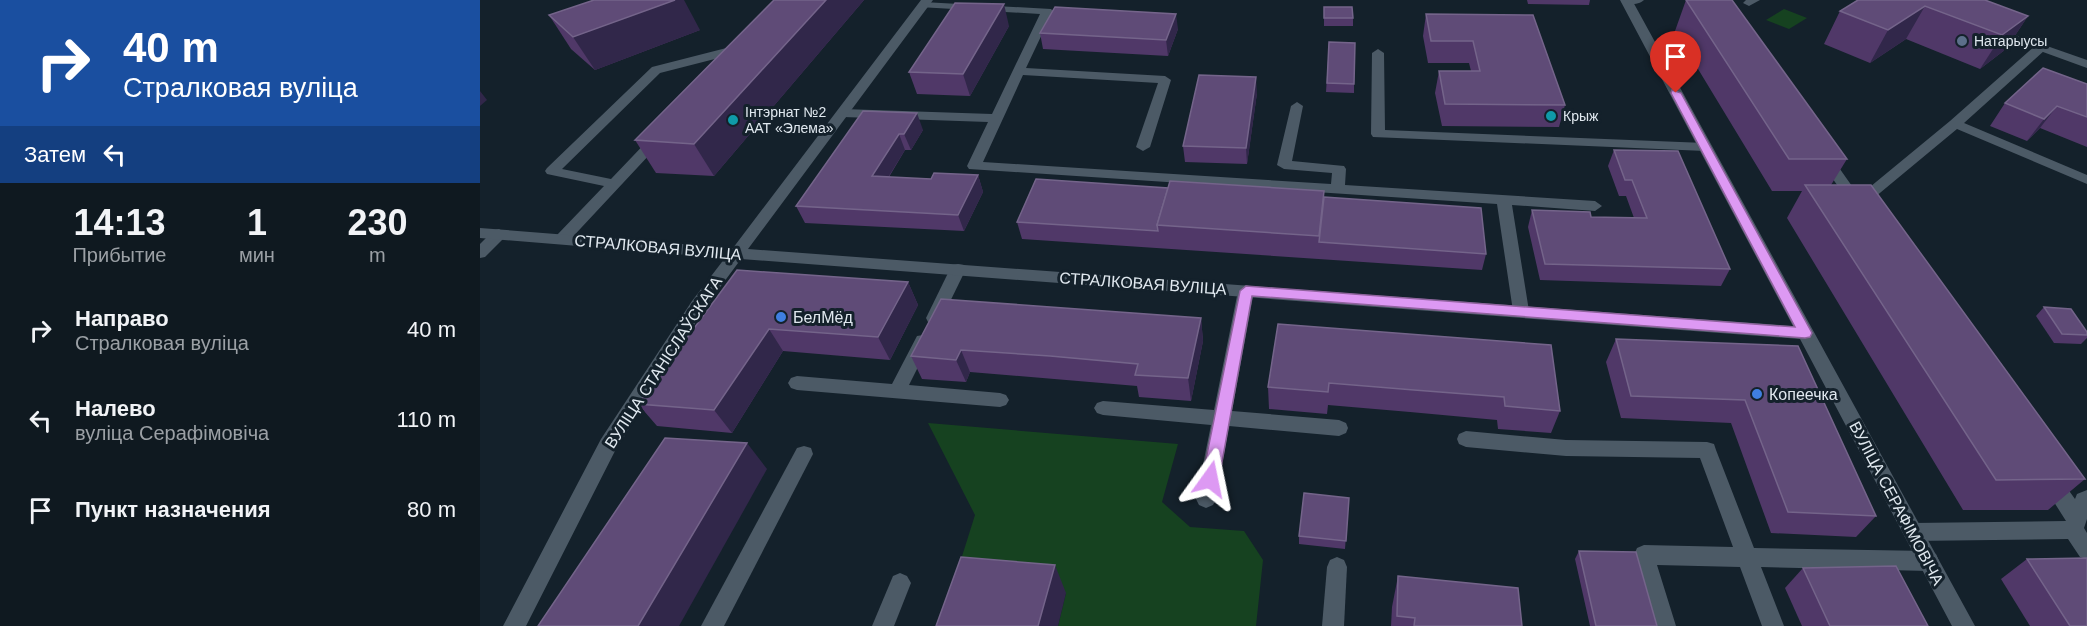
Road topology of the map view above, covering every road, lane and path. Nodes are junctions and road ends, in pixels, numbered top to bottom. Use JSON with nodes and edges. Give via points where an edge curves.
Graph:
{"nodes":[{"id":1,"x":1630,"y":0,"type":"edge"},
{"id":2,"x":925,"y":2,"type":"edge"},
{"id":3,"x":1015,"y":5,"type":"edge"},
{"id":4,"x":1979,"y":25,"type":"edge"},
{"id":5,"x":2041,"y":47,"type":"junction"},
{"id":6,"x":1378,"y":53,"type":"dead end"},
{"id":7,"x":729,"y":64,"type":"edge"},
{"id":8,"x":2087,"y":64,"type":"edge"},
{"id":9,"x":1017,"y":71,"type":"junction"},
{"id":10,"x":1297,"y":106,"type":"dead end"},
{"id":11,"x":843,"y":113,"type":"junction"},
{"id":12,"x":996,"y":118,"type":"junction"},
{"id":13,"x":671,"y":124,"type":"edge"},
{"id":14,"x":1955,"y":124,"type":"junction"},
{"id":15,"x":1817,"y":146,"type":"edge"},
{"id":16,"x":1143,"y":147,"type":"dead end"},
{"id":17,"x":1705,"y":147,"type":"junction"},
{"id":18,"x":2087,"y":180,"type":"edge"},
{"id":19,"x":614,"y":184,"type":"junction"},
{"id":20,"x":1338,"y":190,"type":"junction"},
{"id":21,"x":1504,"y":202,"type":"junction"},
{"id":22,"x":1594,"y":206,"type":"dead end"},
{"id":23,"x":480,"y":233,"type":"edge"},
{"id":24,"x":500,"y":234,"type":"junction"},
{"id":25,"x":562,"y":239,"type":"junction"},
{"id":26,"x":480,"y":253,"type":"edge"},
{"id":27,"x":736,"y":253,"type":"junction"},
{"id":28,"x":958,"y":269,"type":"junction"},
{"id":29,"x":1246,"y":291,"type":"junction"},
{"id":30,"x":1521,"y":310,"type":"junction"},
{"id":31,"x":1805,"y":333,"type":"junction"},
{"id":32,"x":797,"y":383,"type":"dead end"},
{"id":33,"x":897,"y":392,"type":"junction"},
{"id":34,"x":1000,"y":400,"type":"dead end"},
{"id":35,"x":1103,"y":408,"type":"dead end"},
{"id":36,"x":1224,"y":418,"type":"junction"},
{"id":37,"x":1339,"y":428,"type":"dead end"},
{"id":38,"x":1466,"y":439,"type":"dead end"},
{"id":39,"x":804,"y":454,"type":"dead end"},
{"id":40,"x":2044,"y":471,"type":"edge"},
{"id":41,"x":2087,"y":499,"type":"edge"},
{"id":42,"x":1206,"y":500,"type":"dead end"},
{"id":43,"x":2075,"y":525,"type":"junction"},
{"id":44,"x":1913,"y":532,"type":"junction"},
{"id":45,"x":2087,"y":550,"type":"edge"},
{"id":46,"x":1746,"y":556,"type":"junction"},
{"id":47,"x":1929,"y":561,"type":"junction"},
{"id":48,"x":1337,"y":567,"type":"dead end"},
{"id":49,"x":900,"y":583,"type":"dead end"},
{"id":50,"x":514,"y":626,"type":"edge"},
{"id":51,"x":712,"y":626,"type":"edge"},
{"id":52,"x":883,"y":626,"type":"edge"},
{"id":53,"x":1333,"y":626,"type":"edge"},
{"id":54,"x":1665,"y":626,"type":"edge"},
{"id":55,"x":1773,"y":626,"type":"edge"},
{"id":56,"x":1964,"y":626,"type":"edge"}],
"edges":[{"from":1,"to":17,"type":"street","name":"ВУЛІЦА СЕРАФІМОВІЧА"},
{"from":2,"to":3,"type":"street"},
{"from":2,"to":11,"type":"street","name":"ВУЛІЦА СТАНІСЛАЎСКАГА"},
{"from":3,"to":9,"type":"street","via":[[1047,11]]},
{"from":4,"to":5,"type":"street"},
{"from":5,"to":8,"type":"street"},
{"from":5,"to":14,"type":"street"},
{"from":6,"to":17,"type":"street","via":[[1378,134]]},
{"from":7,"to":19,"type":"street","via":[[749,43],[656,70],[552,171]]},
{"from":9,"to":12,"type":"street"},
{"from":9,"to":16,"type":"street","via":[[1165,80]]},
{"from":10,"to":20,"type":"street","via":[[1284,165],[1339,169]]},
{"from":11,"to":12,"type":"street"},
{"from":11,"to":27,"type":"street","name":"ВУЛІЦА СТАНІСЛАЎСКАГА"},
{"from":12,"to":20,"type":"street","via":[[974,166]]},
{"from":13,"to":19,"type":"street"},
{"from":14,"to":15,"type":"street","via":[[1861,209]]},
{"from":14,"to":18,"type":"street"},
{"from":17,"to":31,"type":"street","name":"ВУЛІЦА СЕРАФІМОВІЧА"},
{"from":19,"to":25,"type":"street"},
{"from":20,"to":21,"type":"street"},
{"from":21,"to":22,"type":"street"},
{"from":21,"to":30,"type":"street"},
{"from":23,"to":24,"type":"street","name":"СТРАЛКОВАЯ ВУЛІЦА"},
{"from":24,"to":25,"type":"street","name":"СТРАЛКОВАЯ ВУЛІЦА"},
{"from":24,"to":26,"type":"street"},
{"from":25,"to":27,"type":"street","name":"СТРАЛКОВАЯ ВУЛІЦА"},
{"from":27,"to":28,"type":"street","name":"СТРАЛКОВАЯ ВУЛІЦА"},
{"from":27,"to":50,"type":"street","name":"ВУЛІЦА СТАНІСЛАЎСКАГА","via":[[608,445]]},
{"from":28,"to":29,"type":"street","name":"СТРАЛКОВАЯ ВУЛІЦА"},
{"from":28,"to":33,"type":"street"},
{"from":29,"to":30,"type":"street","name":"СТРАЛКОВАЯ ВУЛІЦА"},
{"from":29,"to":36,"type":"street"},
{"from":30,"to":31,"type":"street","name":"СТРАЛКОВАЯ ВУЛІЦА"},
{"from":31,"to":44,"type":"street","name":"ВУЛІЦА СЕРАФІМОВІЧА"},
{"from":32,"to":33,"type":"street"},
{"from":33,"to":34,"type":"street"},
{"from":35,"to":36,"type":"street"},
{"from":36,"to":37,"type":"street"},
{"from":36,"to":42,"type":"street"},
{"from":38,"to":46,"type":"street","via":[[1566,448],[1707,450]]},
{"from":39,"to":51,"type":"street"},
{"from":40,"to":43,"type":"street"},
{"from":41,"to":43,"type":"street"},
{"from":43,"to":44,"type":"street"},
{"from":43,"to":45,"type":"street"},
{"from":44,"to":47,"type":"street","name":"ВУЛІЦА СЕРАФІМОВІЧА"},
{"from":46,"to":47,"type":"street"},
{"from":46,"to":54,"type":"street","via":[[1644,555]]},
{"from":46,"to":55,"type":"street"},
{"from":47,"to":56,"type":"street","name":"ВУЛІЦА СЕРАФІМОВІЧА"},
{"from":48,"to":53,"type":"street"},
{"from":49,"to":52,"type":"street"}]}
